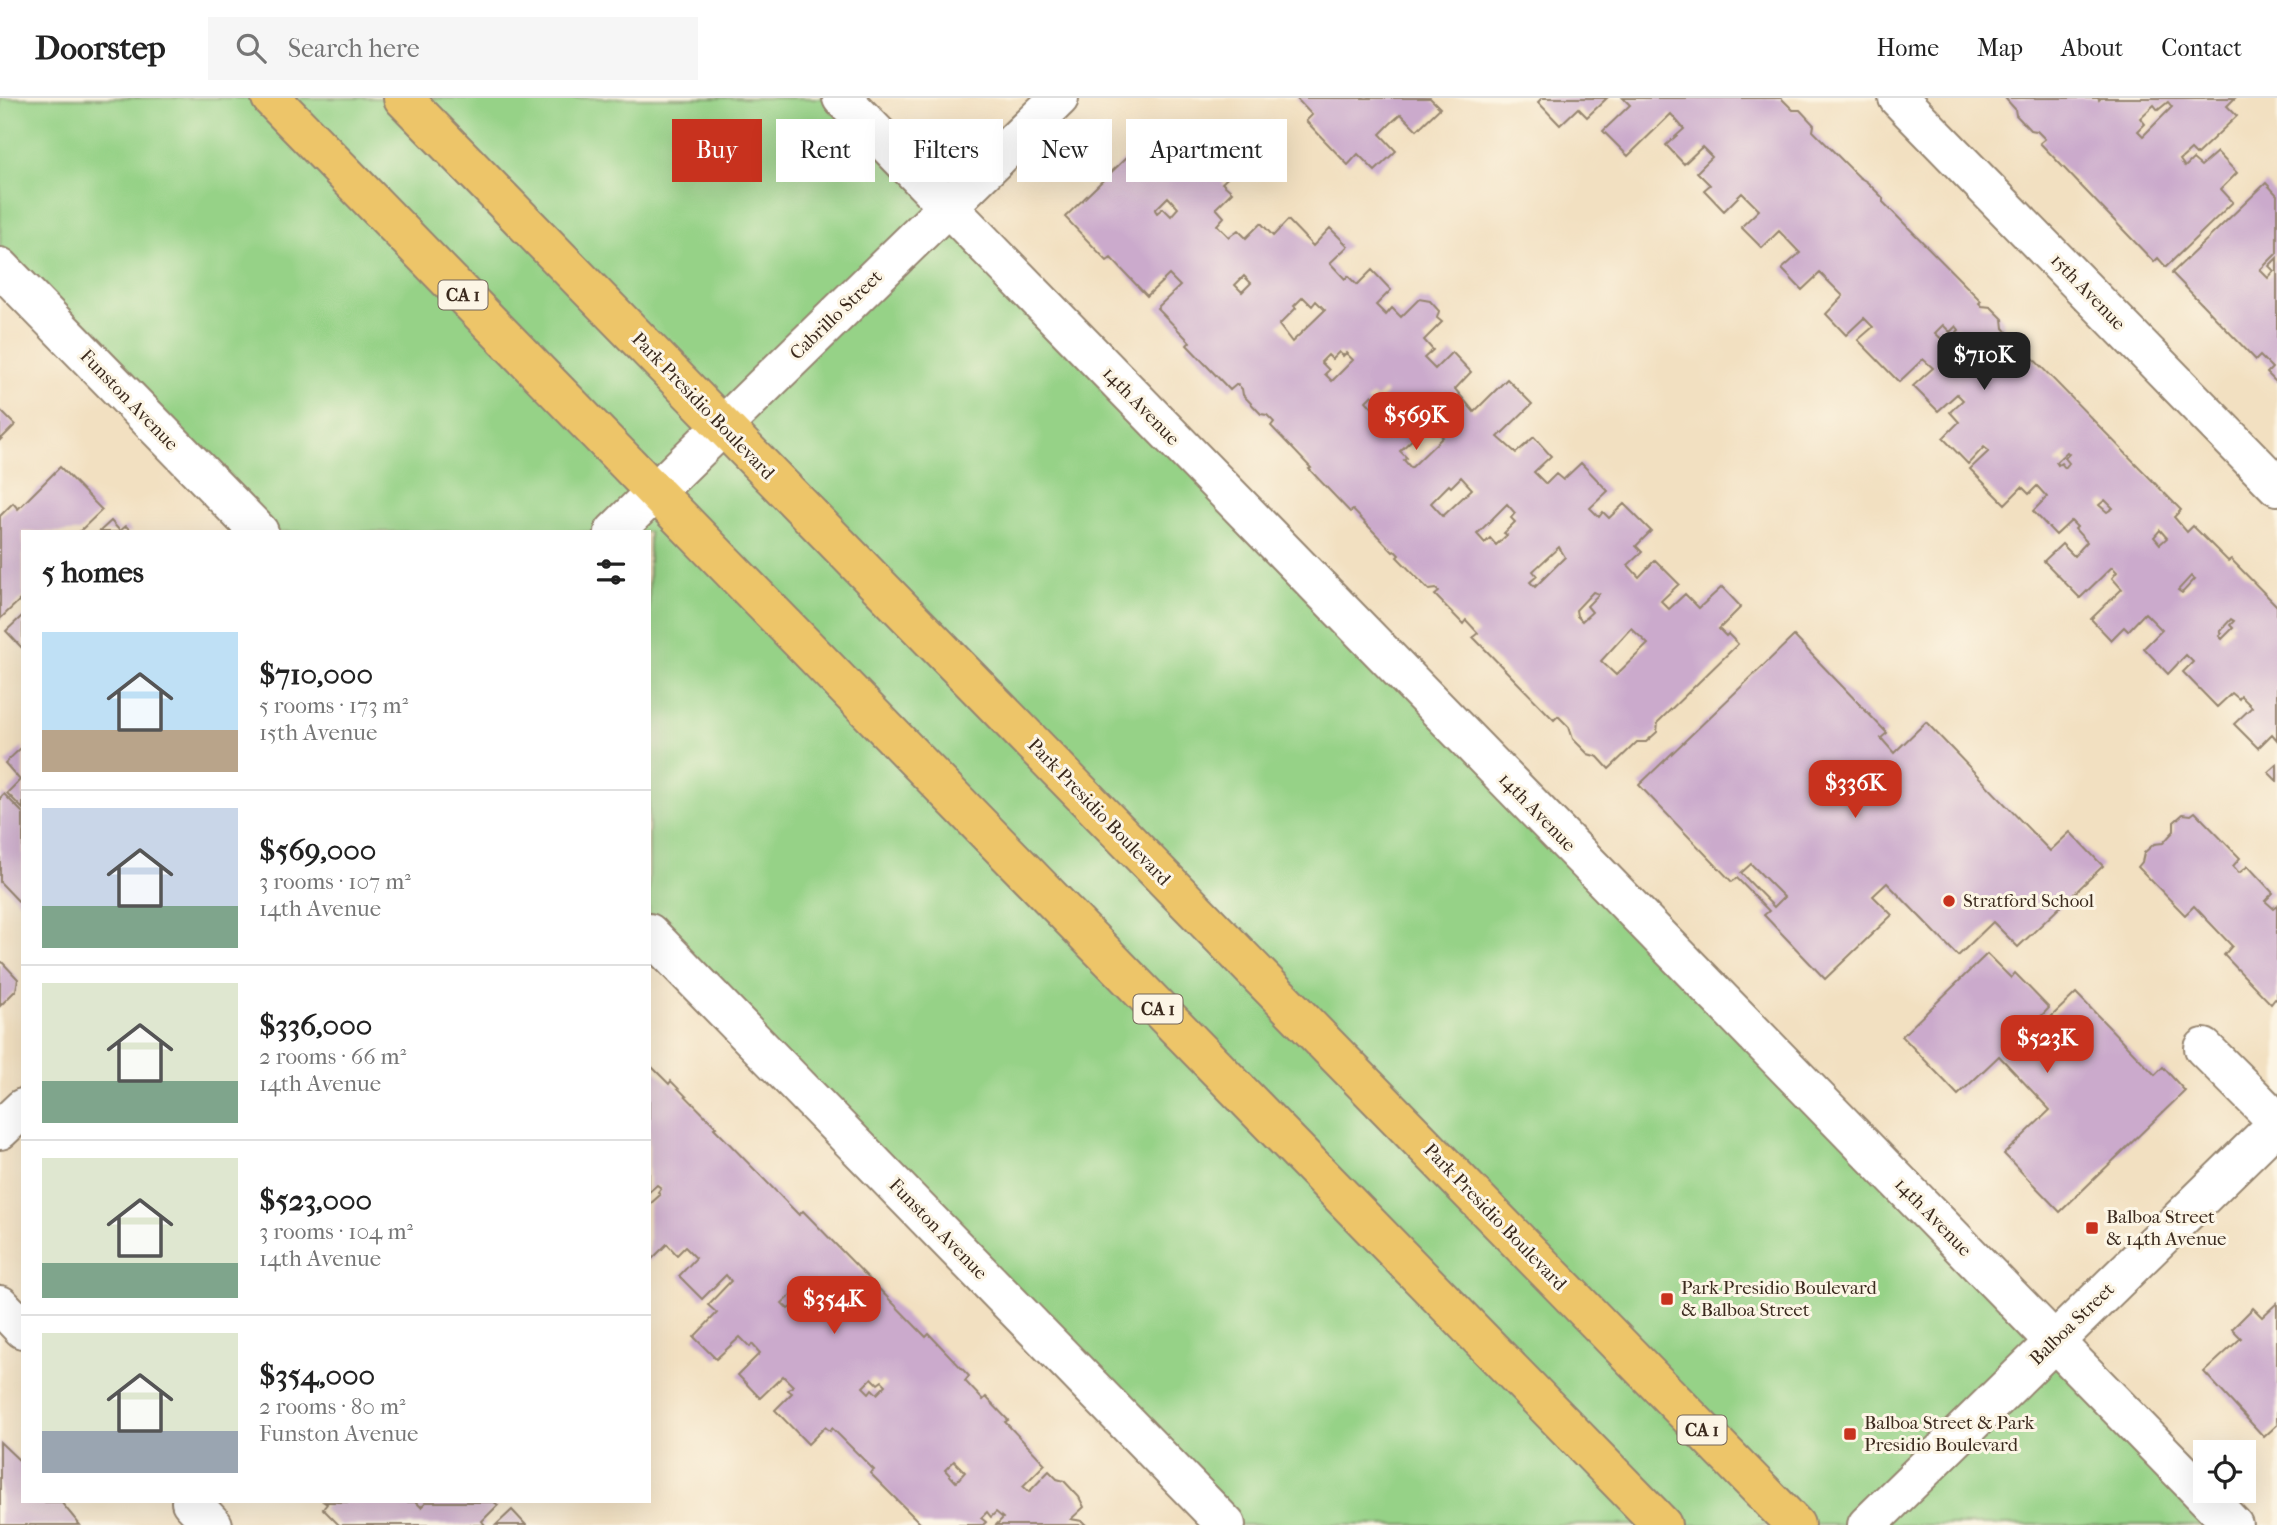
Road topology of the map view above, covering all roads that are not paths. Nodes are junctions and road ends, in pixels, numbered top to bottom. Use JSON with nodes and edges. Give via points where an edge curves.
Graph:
{"nodes":[{"id":1,"x":271,"y":98,"type":"edge"},
{"id":2,"x":403,"y":98,"type":"edge"},
{"id":3,"x":842,"y":98,"type":"edge"},
{"id":4,"x":1059,"y":98,"type":"edge"},
{"id":5,"x":1898,"y":98,"type":"edge"},
{"id":6,"x":947,"y":207,"type":"junction"},
{"id":7,"x":0,"y":267,"type":"edge"},
{"id":8,"x":723,"y":425,"type":"junction"},
{"id":9,"x":2277,"y":486,"type":"edge"},
{"id":10,"x":655,"y":492,"type":"junction"},
{"id":11,"x":257,"y":530,"type":"edge"},
{"id":12,"x":616,"y":530,"type":"edge"},
{"id":13,"x":651,"y":935,"type":"edge"},
{"id":14,"x":2204,"y":1048,"type":"dead end"},
{"id":15,"x":21,"y":1110,"type":"edge"},
{"id":16,"x":2277,"y":1123,"type":"edge"},
{"id":17,"x":0,"y":1130,"type":"edge"},
{"id":18,"x":0,"y":1305,"type":"edge"},
{"id":19,"x":21,"y":1327,"type":"edge"},
{"id":20,"x":2054,"y":1342,"type":"junction"},
{"id":21,"x":192,"y":1503,"type":"edge"},
{"id":22,"x":214,"y":1525,"type":"edge"},
{"id":23,"x":1226,"y":1525,"type":"edge"},
{"id":24,"x":1662,"y":1525,"type":"edge"},
{"id":25,"x":1795,"y":1525,"type":"edge"},
{"id":26,"x":1867,"y":1525,"type":"edge"},
{"id":27,"x":2233,"y":1525,"type":"edge"}],
"edges":[{"from":1,"to":10,"type":"highway","number":"CA 1"},
{"from":2,"to":8,"type":"highway","name":"Park Presidio Boulevard","number":"CA 1"},
{"from":3,"to":6,"type":"street","name":"14th Avenue"},
{"from":4,"to":6,"type":"street","name":"Cabrillo Street"},
{"from":5,"to":9,"type":"street","name":"15th Avenue"},
{"from":6,"to":8,"type":"street","name":"Cabrillo Street"},
{"from":6,"to":20,"type":"street","name":"14th Avenue"},
{"from":7,"to":11,"type":"street","name":"Funston Avenue"},
{"from":8,"to":10,"type":"street","name":"Cabrillo Street"},
{"from":8,"to":25,"type":"highway","name":"Park Presidio Boulevard","number":"CA 1"},
{"from":10,"to":12,"type":"street","name":"Cabrillo Street"},
{"from":10,"to":24,"type":"highway","number":"CA 1"},
{"from":13,"to":23,"type":"street","name":"Funston Avenue"},
{"from":14,"to":16,"type":"street"},
{"from":15,"to":17,"type":"street"},
{"from":16,"to":20,"type":"street","name":"Balboa Street"},
{"from":18,"to":19,"type":"street"},
{"from":20,"to":26,"type":"street","name":"Balboa Street"},
{"from":20,"to":27,"type":"street","name":"14th Avenue"},
{"from":21,"to":22,"type":"street"}]}
